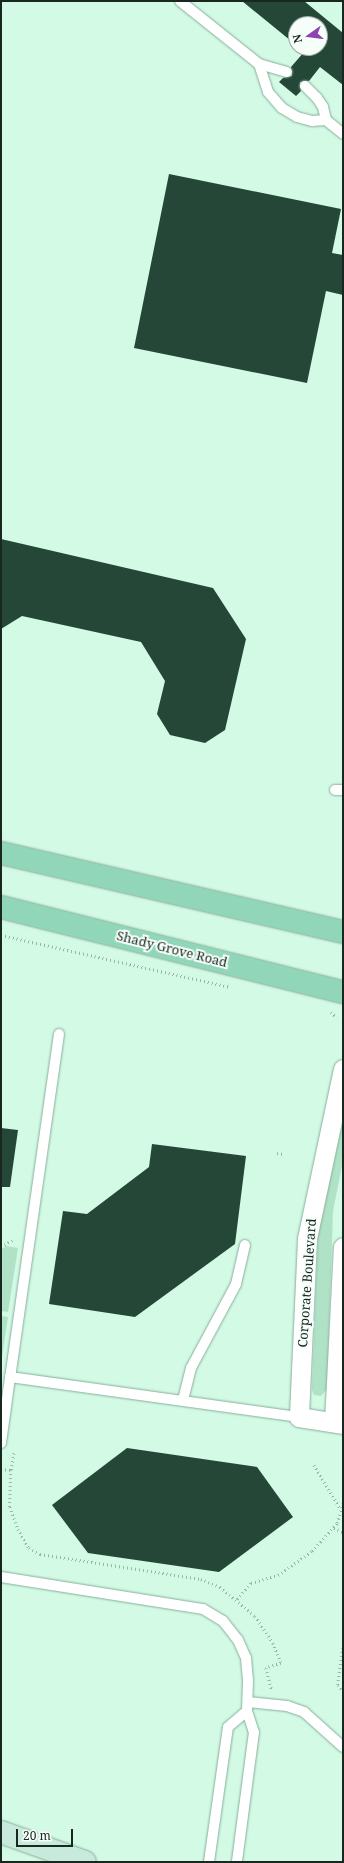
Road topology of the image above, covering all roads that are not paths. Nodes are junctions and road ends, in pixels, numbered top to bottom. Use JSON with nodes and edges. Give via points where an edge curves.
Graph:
{"nodes":[{"id":1,"x":180,"y":1,"type":"edge"},
{"id":2,"x":259,"y":64,"type":"junction"},
{"id":3,"x":287,"y":72,"type":"dead end"},
{"id":4,"x":305,"y":86,"type":"dead end"},
{"id":5,"x":326,"y":120,"type":"junction"},
{"id":6,"x":343,"y":134,"type":"edge"},
{"id":7,"x":1,"y":853,"type":"edge"},
{"id":8,"x":1,"y":907,"type":"edge"},
{"id":9,"x":343,"y":932,"type":"edge"},
{"id":10,"x":343,"y":992,"type":"edge"},
{"id":11,"x":59,"y":1034,"type":"dead end"},
{"id":12,"x":343,"y":1069,"type":"edge"},
{"id":13,"x":244,"y":1245,"type":"dead end"},
{"id":14,"x":343,"y":1247,"type":"edge"},
{"id":15,"x":10,"y":1376,"type":"junction"},
{"id":16,"x":183,"y":1400,"type":"junction"},
{"id":17,"x":299,"y":1417,"type":"junction"},
{"id":18,"x":339,"y":1423,"type":"edge"},
{"id":19,"x":1,"y":1443,"type":"edge"},
{"id":20,"x":1,"y":1577,"type":"edge"},
{"id":21,"x":247,"y":1707,"type":"junction"},
{"id":22,"x":343,"y":1747,"type":"edge"},
{"id":23,"x":1,"y":1832,"type":"edge"},
{"id":24,"x":85,"y":1862,"type":"edge"},
{"id":25,"x":209,"y":1862,"type":"edge"},
{"id":26,"x":237,"y":1862,"type":"edge"}],
"edges":[{"from":1,"to":2,"type":"lane"},
{"from":2,"to":3,"type":"lane"},
{"from":2,"to":5,"type":"lane","via":[[268,92],[282,108],[305,119]]},
{"from":4,"to":5,"type":"lane","via":[[323,107]]},
{"from":5,"to":6,"type":"lane"},
{"from":7,"to":9,"type":"main road"},
{"from":8,"to":10,"type":"main road","name":"Shady Grove Road"},
{"from":11,"to":15,"type":"lane"},
{"from":12,"to":17,"type":"street","name":"Corporate Boulevard","via":[[307,1239]]},
{"from":13,"to":16,"type":"lane","via":[[236,1284],[191,1368]]},
{"from":14,"to":18,"type":"street"},
{"from":15,"to":16,"type":"lane"},
{"from":15,"to":19,"type":"lane"},
{"from":16,"to":17,"type":"lane"},
{"from":17,"to":18,"type":"street"},
{"from":20,"to":21,"type":"lane","via":[[203,1609],[223,1621],[238,1640],[246,1658]]},
{"from":21,"to":22,"type":"lane","via":[[287,1706],[304,1712]]},
{"from":21,"to":25,"type":"lane","via":[[228,1727]]},
{"from":21,"to":26,"type":"lane","via":[[254,1732]]},
{"from":23,"to":24,"type":"main road"}]}
